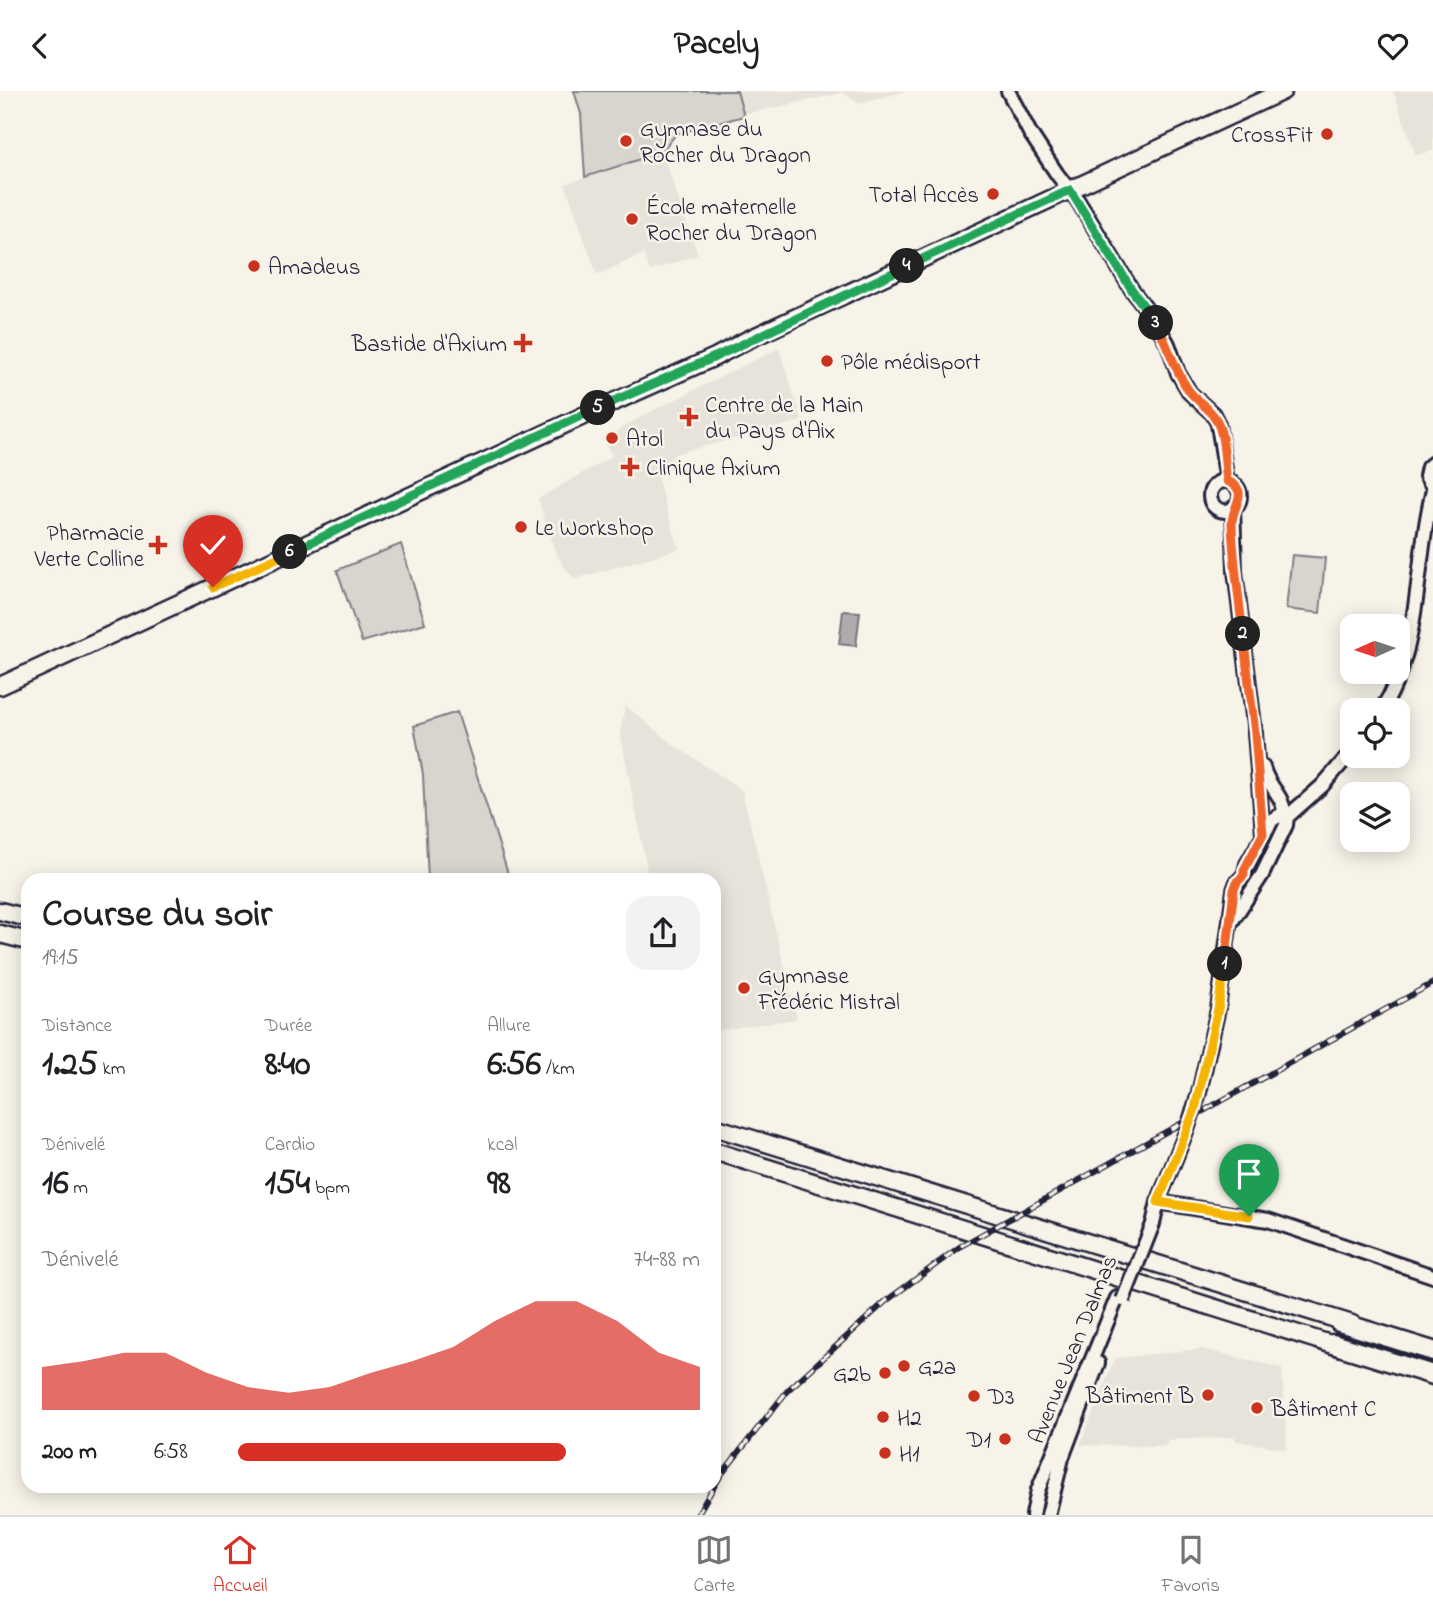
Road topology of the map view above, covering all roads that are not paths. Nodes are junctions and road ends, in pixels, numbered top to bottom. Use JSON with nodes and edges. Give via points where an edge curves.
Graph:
{"nodes":[{"id":1,"x":1009,"y":91,"type":"edge"},
{"id":2,"x":1283,"y":91,"type":"edge"},
{"id":3,"x":1070,"y":190,"type":"junction"},
{"id":4,"x":1433,"y":463,"type":"edge"},
{"id":5,"x":1223,"y":481,"type":"junction"},
{"id":6,"x":1433,"y":488,"type":"edge"},
{"id":7,"x":1228,"y":509,"type":"junction"},
{"id":8,"x":0,"y":687,"type":"edge"},
{"id":9,"x":1387,"y":698,"type":"edge"},
{"id":10,"x":1255,"y":733,"type":"junction"},
{"id":11,"x":1340,"y":764,"type":"edge"},
{"id":12,"x":1285,"y":815,"type":"junction"},
{"id":13,"x":1263,"y":834,"type":"junction"},
{"id":14,"x":1244,"y":875,"type":"junction"},
{"id":15,"x":1257,"y":880,"type":"junction"},
{"id":16,"x":0,"y":911,"type":"edge"},
{"id":17,"x":21,"y":916,"type":"edge"},
{"id":18,"x":1228,"y":927,"type":"junction"},
{"id":19,"x":0,"y":934,"type":"edge"},
{"id":20,"x":21,"y":939,"type":"edge"},
{"id":21,"x":721,"y":1130,"type":"edge"},
{"id":22,"x":721,"y":1153,"type":"edge"},
{"id":23,"x":1158,"y":1202,"type":"junction"},
{"id":24,"x":1433,"y":1276,"type":"edge"},
{"id":25,"x":1120,"y":1299,"type":"junction"},
{"id":26,"x":1339,"y":1322,"type":"junction"},
{"id":27,"x":1433,"y":1342,"type":"edge"},
{"id":28,"x":1334,"y":1344,"type":"junction"},
{"id":29,"x":1433,"y":1351,"type":"edge"},
{"id":30,"x":1433,"y":1375,"type":"edge"},
{"id":31,"x":1433,"y":1384,"type":"edge"},
{"id":32,"x":1033,"y":1515,"type":"edge"},
{"id":33,"x":1048,"y":1515,"type":"edge"}],
"edges":[{"from":1,"to":3,"type":"street","via":[[1030,133]]},
{"from":2,"to":3,"type":"main road"},
{"from":3,"to":5,"type":"street","via":[[1155,321],[1190,393],[1218,423]]},
{"from":3,"to":8,"type":"main road"},
{"from":4,"to":6,"type":"street","via":[[1426,476]]},
{"from":5,"to":7,"type":"street","via":[[1238,490],[1239,497]]},
{"from":5,"to":7,"type":"street","via":[[1214,485],[1211,502],[1217,509]]},
{"from":6,"to":9,"type":"street","via":[[1411,630]]},
{"from":7,"to":10,"type":"street"},
{"from":10,"to":12,"type":"street","via":[[1268,784],[1282,800]]},
{"from":10,"to":13,"type":"street"},
{"from":11,"to":12,"type":"street","name":"Avenue Jean Dalmas","via":[[1306,802]]},
{"from":12,"to":13,"type":"street","name":"Avenue Jean Dalmas","via":[[1272,820]]},
{"from":12,"to":15,"type":"street","name":"Avenue Jean Dalmas","via":[[1286,825]]},
{"from":13,"to":14,"type":"street","name":"Avenue Jean Dalmas"},
{"from":14,"to":15,"type":"street"},
{"from":14,"to":18,"type":"street","name":"Avenue Jean Dalmas","via":[[1234,890]]},
{"from":15,"to":18,"type":"street","name":"Avenue Jean Dalmas"},
{"from":16,"to":17,"type":"main road"},
{"from":18,"to":23,"type":"street","name":"Avenue Jean Dalmas","via":[[1218,1009],[1199,1093]]},
{"from":19,"to":20,"type":"main road"},
{"from":21,"to":26,"type":"main road"},
{"from":22,"to":28,"type":"main road"},
{"from":23,"to":24,"type":"street","via":[[1268,1220]]},
{"from":23,"to":25,"type":"street","name":"Avenue Jean Dalmas","bridge":true},
{"from":25,"to":32,"type":"street","name":"Avenue Jean Dalmas","via":[[1038,1490]]},
{"from":25,"to":33,"type":"street","name":"Avenue Jean Dalmas","via":[[1062,1458]]},
{"from":26,"to":27,"type":"main road"},
{"from":26,"to":29,"type":"highway"},
{"from":28,"to":30,"type":"highway"},
{"from":28,"to":31,"type":"main road"}]}
